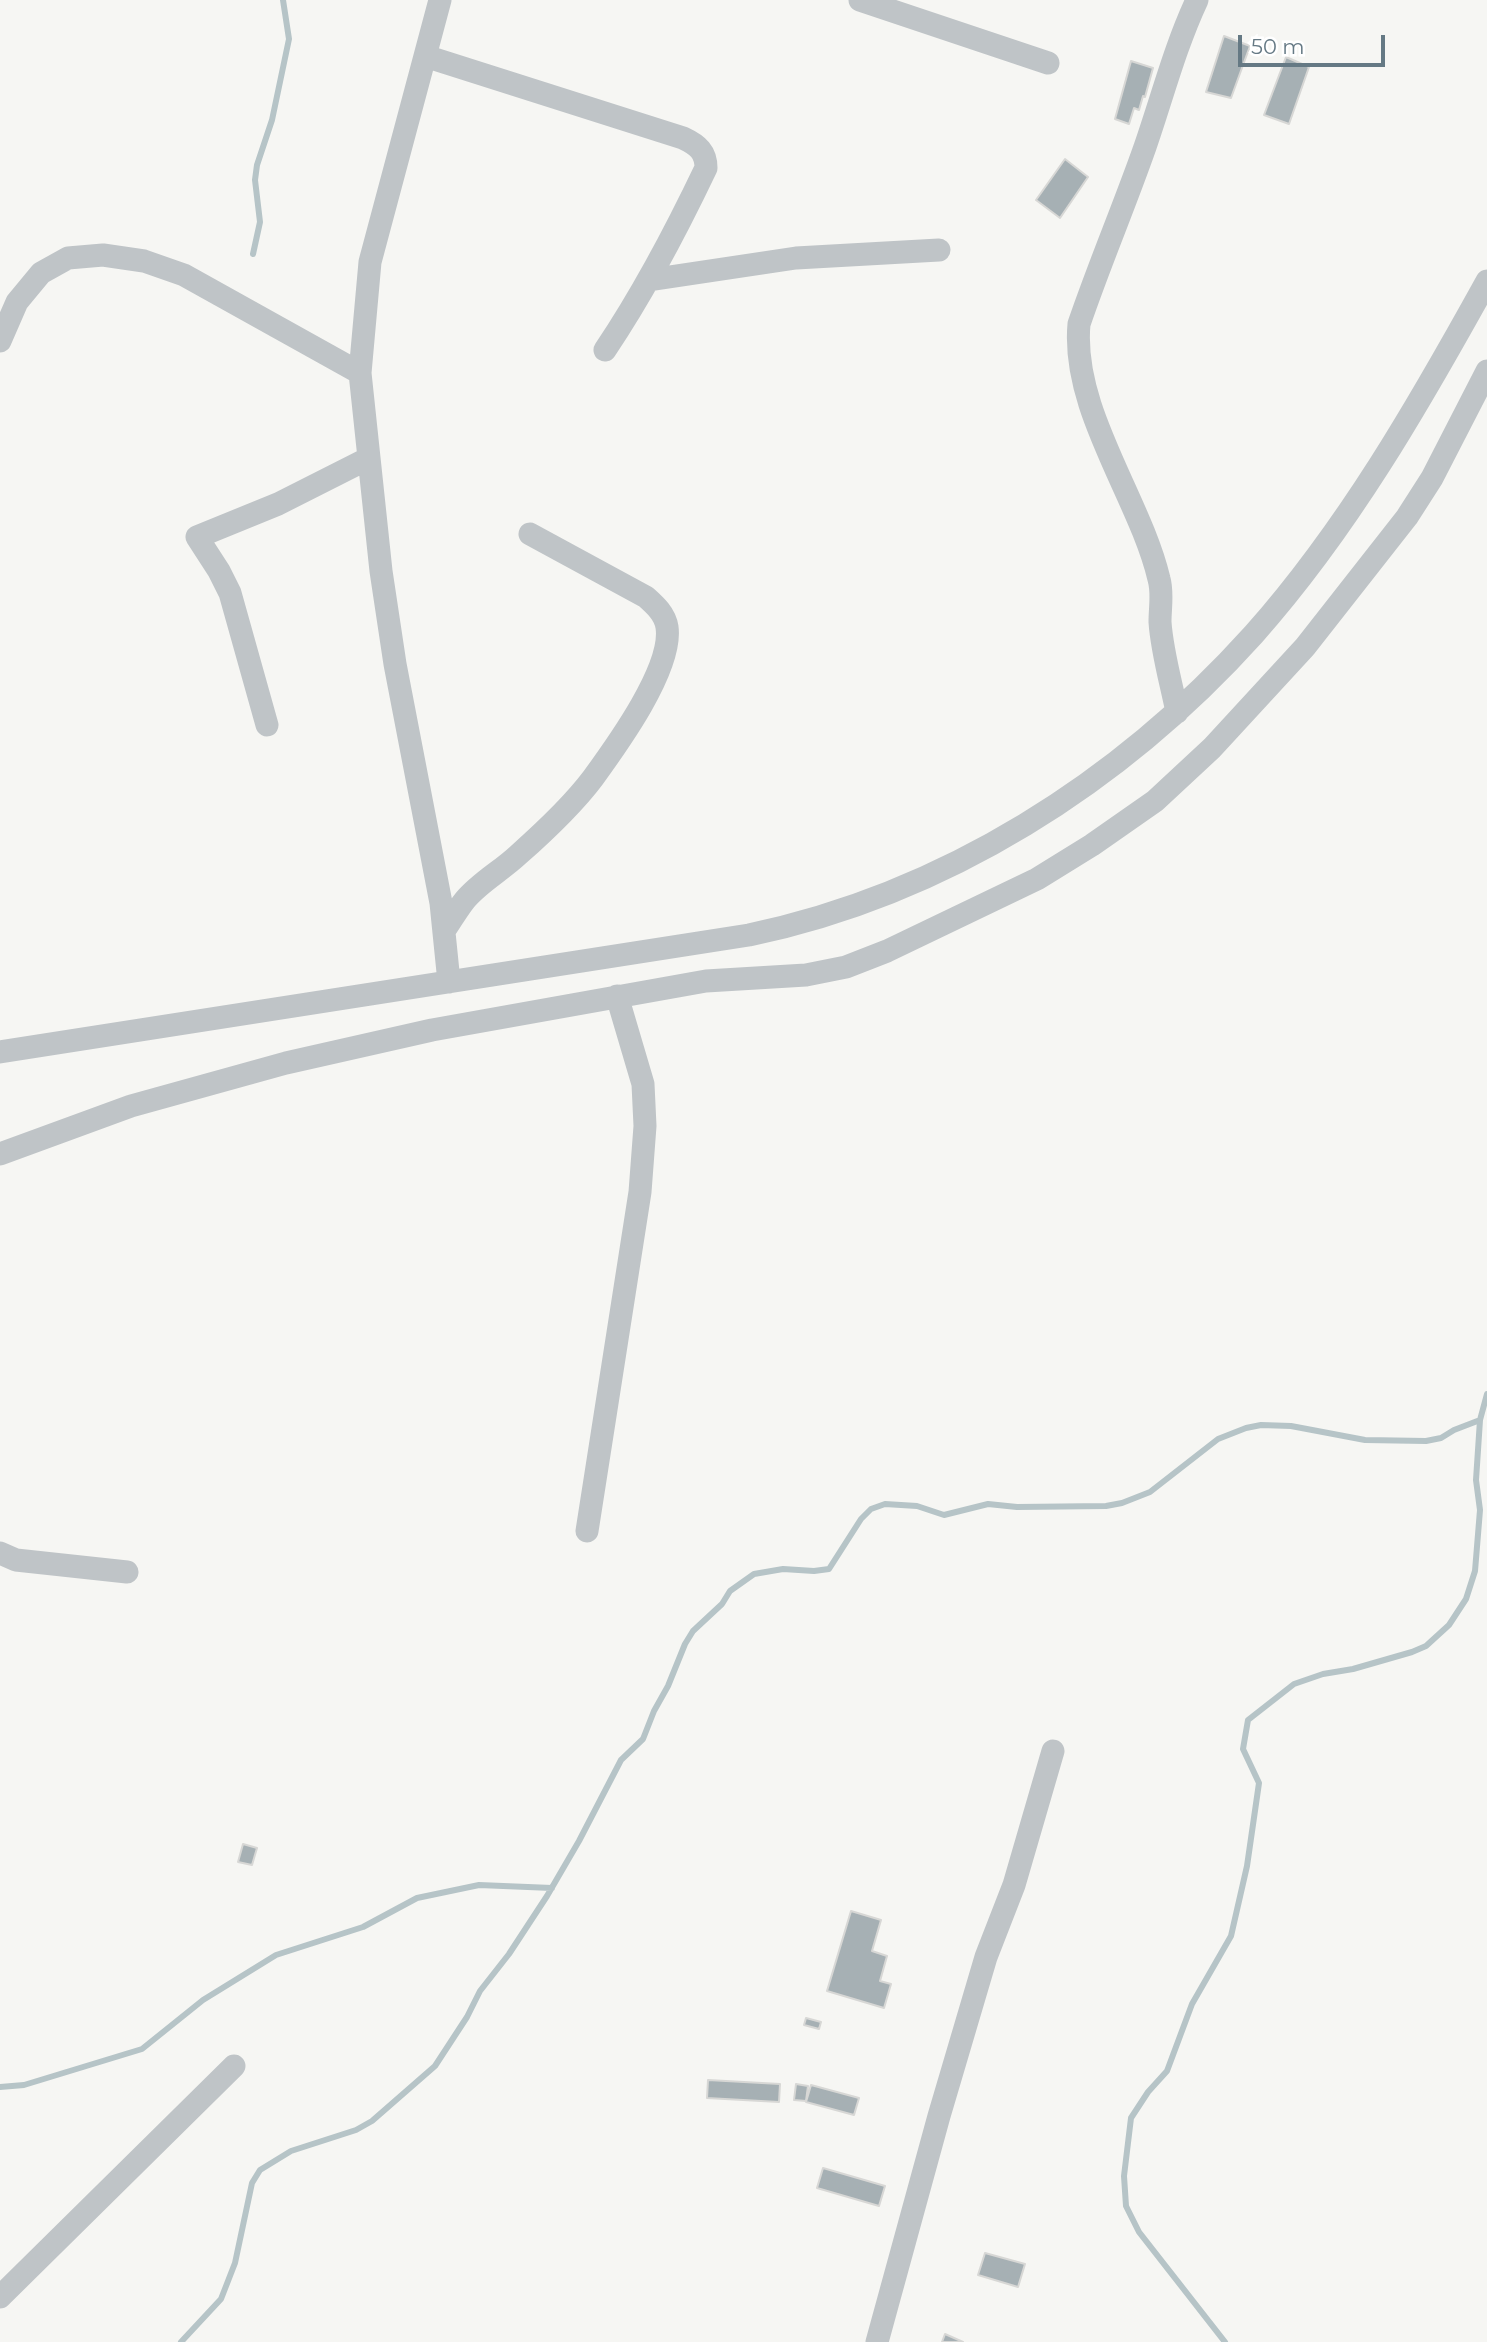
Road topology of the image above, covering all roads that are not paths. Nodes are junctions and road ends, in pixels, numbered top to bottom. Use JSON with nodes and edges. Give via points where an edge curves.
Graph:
{"nodes":[{"id":1,"x":440,"y":0,"type":"edge"},
{"id":2,"x":860,"y":0,"type":"edge"},
{"id":3,"x":1197,"y":0,"type":"edge"},
{"id":4,"x":425,"y":56,"type":"junction"},
{"id":5,"x":1048,"y":64,"type":"dead end"},
{"id":6,"x":939,"y":250,"type":"dead end"},
{"id":7,"x":649,"y":280,"type":"junction"},
{"id":8,"x":1487,"y":281,"type":"edge"},
{"id":9,"x":0,"y":341,"type":"edge"},
{"id":10,"x":606,"y":350,"type":"dead end"},
{"id":11,"x":1487,"y":372,"type":"edge"},
{"id":12,"x":360,"y":373,"type":"junction"},
{"id":13,"x":369,"y":458,"type":"junction"},
{"id":14,"x":530,"y":534,"type":"dead end"},
{"id":15,"x":1177,"y":712,"type":"junction"},
{"id":16,"x":267,"y":725,"type":"dead end"},
{"id":17,"x":444,"y":931,"type":"junction"},
{"id":18,"x":449,"y":982,"type":"junction"},
{"id":19,"x":617,"y":996,"type":"junction"},
{"id":20,"x":0,"y":1052,"type":"edge"},
{"id":21,"x":0,"y":1154,"type":"edge"},
{"id":22,"x":587,"y":1531,"type":"dead end"},
{"id":23,"x":0,"y":1553,"type":"edge"},
{"id":24,"x":127,"y":1572,"type":"dead end"},
{"id":25,"x":1053,"y":1751,"type":"dead end"},
{"id":26,"x":234,"y":2066,"type":"dead end"},
{"id":27,"x":0,"y":2297,"type":"edge"},
{"id":28,"x":877,"y":2342,"type":"edge"}],
"edges":[{"from":1,"to":4,"type":"street"},
{"from":2,"to":5,"type":"street"},
{"from":3,"to":15,"type":"street","via":[[1103,254],[1078,335],[1094,417],[1159,579],[1160,624]]},
{"from":4,"to":7,"type":"street","via":[[695,143],[706,159],[706,168]]},
{"from":4,"to":12,"type":"street","via":[[370,262]]},
{"from":6,"to":7,"type":"street","via":[[796,258]]},
{"from":7,"to":10,"type":"street"},
{"from":8,"to":15,"type":"street","via":[[1425,394],[1314,559],[1255,632]]},
{"from":9,"to":12,"type":"street","via":[[18,302],[41,273],[68,258],[103,255],[144,261],[184,275]]},
{"from":11,"to":19,"type":"street","via":[[1407,517],[1305,647],[1212,748],[1155,801],[1037,879],[846,967],[806,975],[706,981]]},
{"from":12,"to":13,"type":"street"},
{"from":13,"to":16,"type":"street","via":[[278,504],[197,537],[230,593]]},
{"from":13,"to":17,"type":"street","via":[[395,664]]},
{"from":14,"to":17,"type":"street","via":[[646,597],[667,625],[667,647],[643,702],[592,778],[516,858],[465,900]]},
{"from":15,"to":18,"type":"street","via":[[1089,783],[996,842],[865,903],[748,935]]},
{"from":17,"to":18,"type":"street"},
{"from":18,"to":20,"type":"street"},
{"from":19,"to":21,"type":"street","via":[[286,1063],[131,1106]]},
{"from":19,"to":22,"type":"street","via":[[643,1084],[645,1126],[640,1192]]},
{"from":23,"to":24,"type":"street","via":[[16,1560]]},
{"from":25,"to":28,"type":"street","via":[[1014,1885],[986,1957]]},
{"from":26,"to":27,"type":"street"}]}
